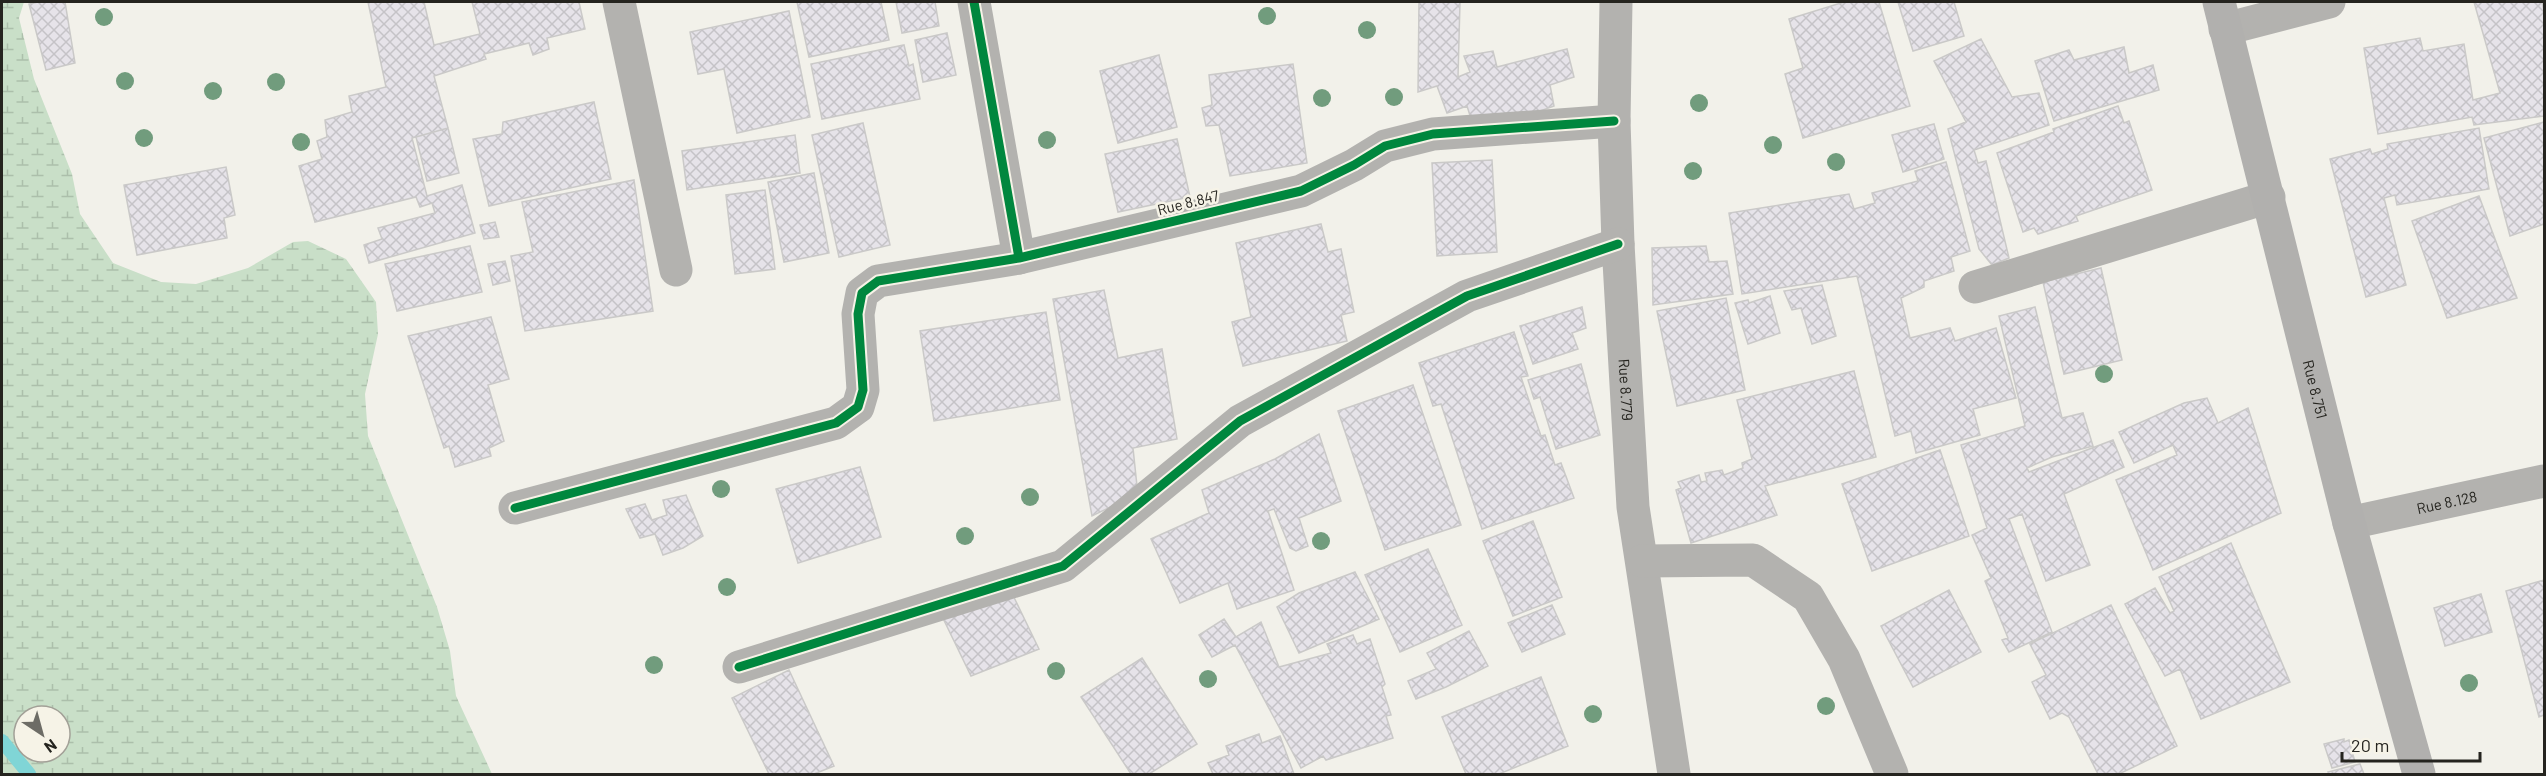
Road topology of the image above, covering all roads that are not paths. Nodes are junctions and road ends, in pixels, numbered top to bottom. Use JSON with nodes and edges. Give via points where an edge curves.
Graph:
{"nodes":[{"id":1,"x":619,"y":2,"type":"edge"},
{"id":2,"x":974,"y":2,"type":"edge"},
{"id":3,"x":1616,"y":2,"type":"edge"},
{"id":4,"x":2330,"y":2,"type":"edge"},
{"id":5,"x":2222,"y":15,"type":"edge"},
{"id":6,"x":1614,"y":122,"type":"junction"},
{"id":7,"x":2268,"y":197,"type":"junction"},
{"id":8,"x":1618,"y":244,"type":"junction"},
{"id":9,"x":1019,"y":258,"type":"junction"},
{"id":10,"x":676,"y":270,"type":"dead end"},
{"id":11,"x":1975,"y":287,"type":"dead end"},
{"id":12,"x":2544,"y":480,"type":"edge"},
{"id":13,"x":514,"y":508,"type":"dead end"},
{"id":14,"x":2349,"y":523,"type":"junction"},
{"id":15,"x":1642,"y":561,"type":"junction"},
{"id":16,"x":739,"y":668,"type":"dead end"},
{"id":17,"x":1674,"y":774,"type":"edge"},
{"id":18,"x":1892,"y":774,"type":"edge"},
{"id":19,"x":2419,"y":774,"type":"edge"}],
"edges":[{"from":1,"to":10,"type":"street"},
{"from":2,"to":9,"type":"street"},
{"from":3,"to":6,"type":"street","name":"Rue 8.779"},
{"from":4,"to":5,"type":"street"},
{"from":5,"to":7,"type":"main road","name":"Rue 8.751"},
{"from":6,"to":8,"type":"street","name":"Rue 8.779"},
{"from":6,"to":9,"type":"street","name":"Rue 8.847","via":[[1433,134],[1385,146],[1301,191]]},
{"from":7,"to":11,"type":"street"},
{"from":7,"to":14,"type":"main road","name":"Rue 8.751"},
{"from":8,"to":15,"type":"street","name":"Rue 8.779","via":[[1633,507]]},
{"from":8,"to":16,"type":"street","via":[[1467,296],[1240,421],[1063,566]]},
{"from":9,"to":13,"type":"street","name":"Rue 8.847","via":[[879,281],[862,293],[858,314],[863,390],[858,407],[836,423]]},
{"from":12,"to":14,"type":"street","name":"Rue 8.128"},
{"from":14,"to":19,"type":"main road","name":"Rue 8.751"},
{"from":15,"to":17,"type":"street","name":"Rue 8.779"},
{"from":15,"to":18,"type":"street","via":[[1753,560],[1808,597],[1844,659]]}]}
